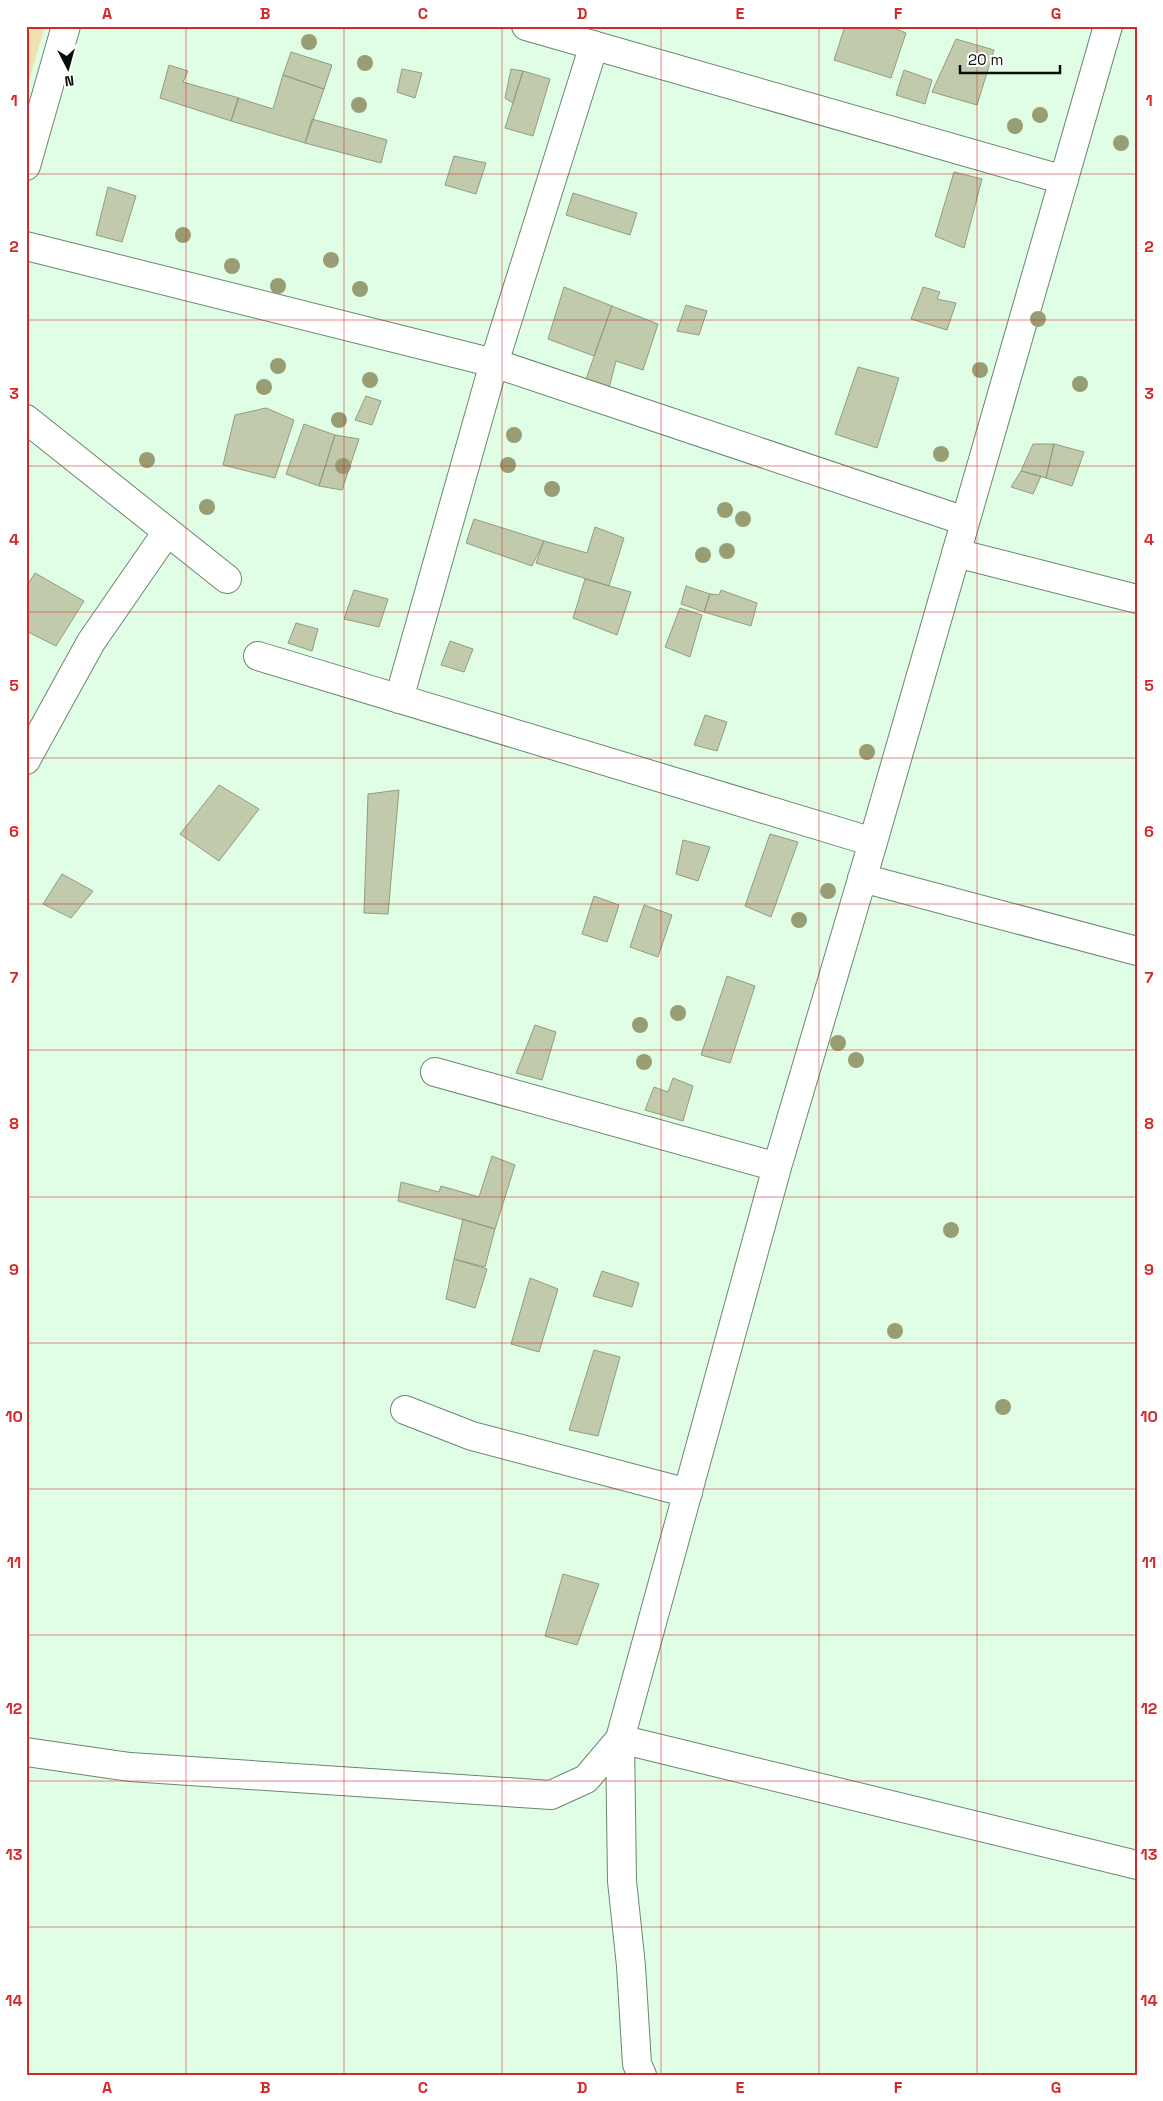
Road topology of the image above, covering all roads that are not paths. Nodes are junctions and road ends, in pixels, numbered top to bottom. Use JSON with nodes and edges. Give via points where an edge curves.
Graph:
{"nodes":[{"id":1,"x":66,"y":26,"type":"edge"},
{"id":2,"x":526,"y":26,"type":"edge"},
{"id":3,"x":1108,"y":26,"type":"edge"},
{"id":4,"x":594,"y":46,"type":"junction"},
{"id":5,"x":26,"y":166,"type":"edge"},
{"id":6,"x":1064,"y":180,"type":"junction"},
{"id":7,"x":26,"y":246,"type":"edge"},
{"id":8,"x":494,"y":363,"type":"junction"},
{"id":9,"x":26,"y":419,"type":"edge"},
{"id":10,"x":965,"y":521,"type":"junction"},
{"id":11,"x":166,"y":532,"type":"junction"},
{"id":12,"x":956,"y":553,"type":"junction"},
{"id":13,"x":227,"y":579,"type":"dead end"},
{"id":14,"x":1137,"y":599,"type":"edge"},
{"id":15,"x":258,"y":656,"type":"dead end"},
{"id":16,"x":399,"y":698,"type":"junction"},
{"id":17,"x":26,"y":760,"type":"edge"},
{"id":18,"x":873,"y":842,"type":"junction"},
{"id":19,"x":862,"y":878,"type":"junction"},
{"id":20,"x":1137,"y":951,"type":"edge"},
{"id":21,"x":435,"y":1072,"type":"dead end"},
{"id":22,"x":777,"y":1166,"type":"junction"},
{"id":23,"x":406,"y":1410,"type":"dead end"},
{"id":24,"x":688,"y":1493,"type":"junction"},
{"id":25,"x":620,"y":1739,"type":"junction"},
{"id":26,"x":26,"y":1752,"type":"edge"},
{"id":27,"x":1137,"y":1865,"type":"edge"},
{"id":28,"x":642,"y":2075,"type":"edge"}],
"edges":[{"from":1,"to":5,"type":"street"},
{"from":2,"to":4,"type":"street"},
{"from":3,"to":6,"type":"street"},
{"from":4,"to":6,"type":"street"},
{"from":4,"to":8,"type":"street"},
{"from":6,"to":10,"type":"street"},
{"from":7,"to":8,"type":"street"},
{"from":8,"to":10,"type":"street"},
{"from":8,"to":16,"type":"street"},
{"from":9,"to":11,"type":"street"},
{"from":10,"to":12,"type":"street"},
{"from":11,"to":13,"type":"street"},
{"from":11,"to":17,"type":"street","via":[[91,642]]},
{"from":12,"to":14,"type":"street"},
{"from":12,"to":18,"type":"street"},
{"from":15,"to":16,"type":"street"},
{"from":16,"to":18,"type":"street"},
{"from":18,"to":19,"type":"street"},
{"from":19,"to":20,"type":"street"},
{"from":19,"to":22,"type":"street"},
{"from":21,"to":22,"type":"street"},
{"from":22,"to":24,"type":"street"},
{"from":23,"to":24,"type":"street","via":[[472,1436]]},
{"from":24,"to":25,"type":"street"},
{"from":25,"to":26,"type":"street","via":[[586,1779],[551,1795],[130,1766]]},
{"from":25,"to":27,"type":"street"},
{"from":25,"to":28,"type":"street","via":[[622,1881],[637,2064]]}]}
